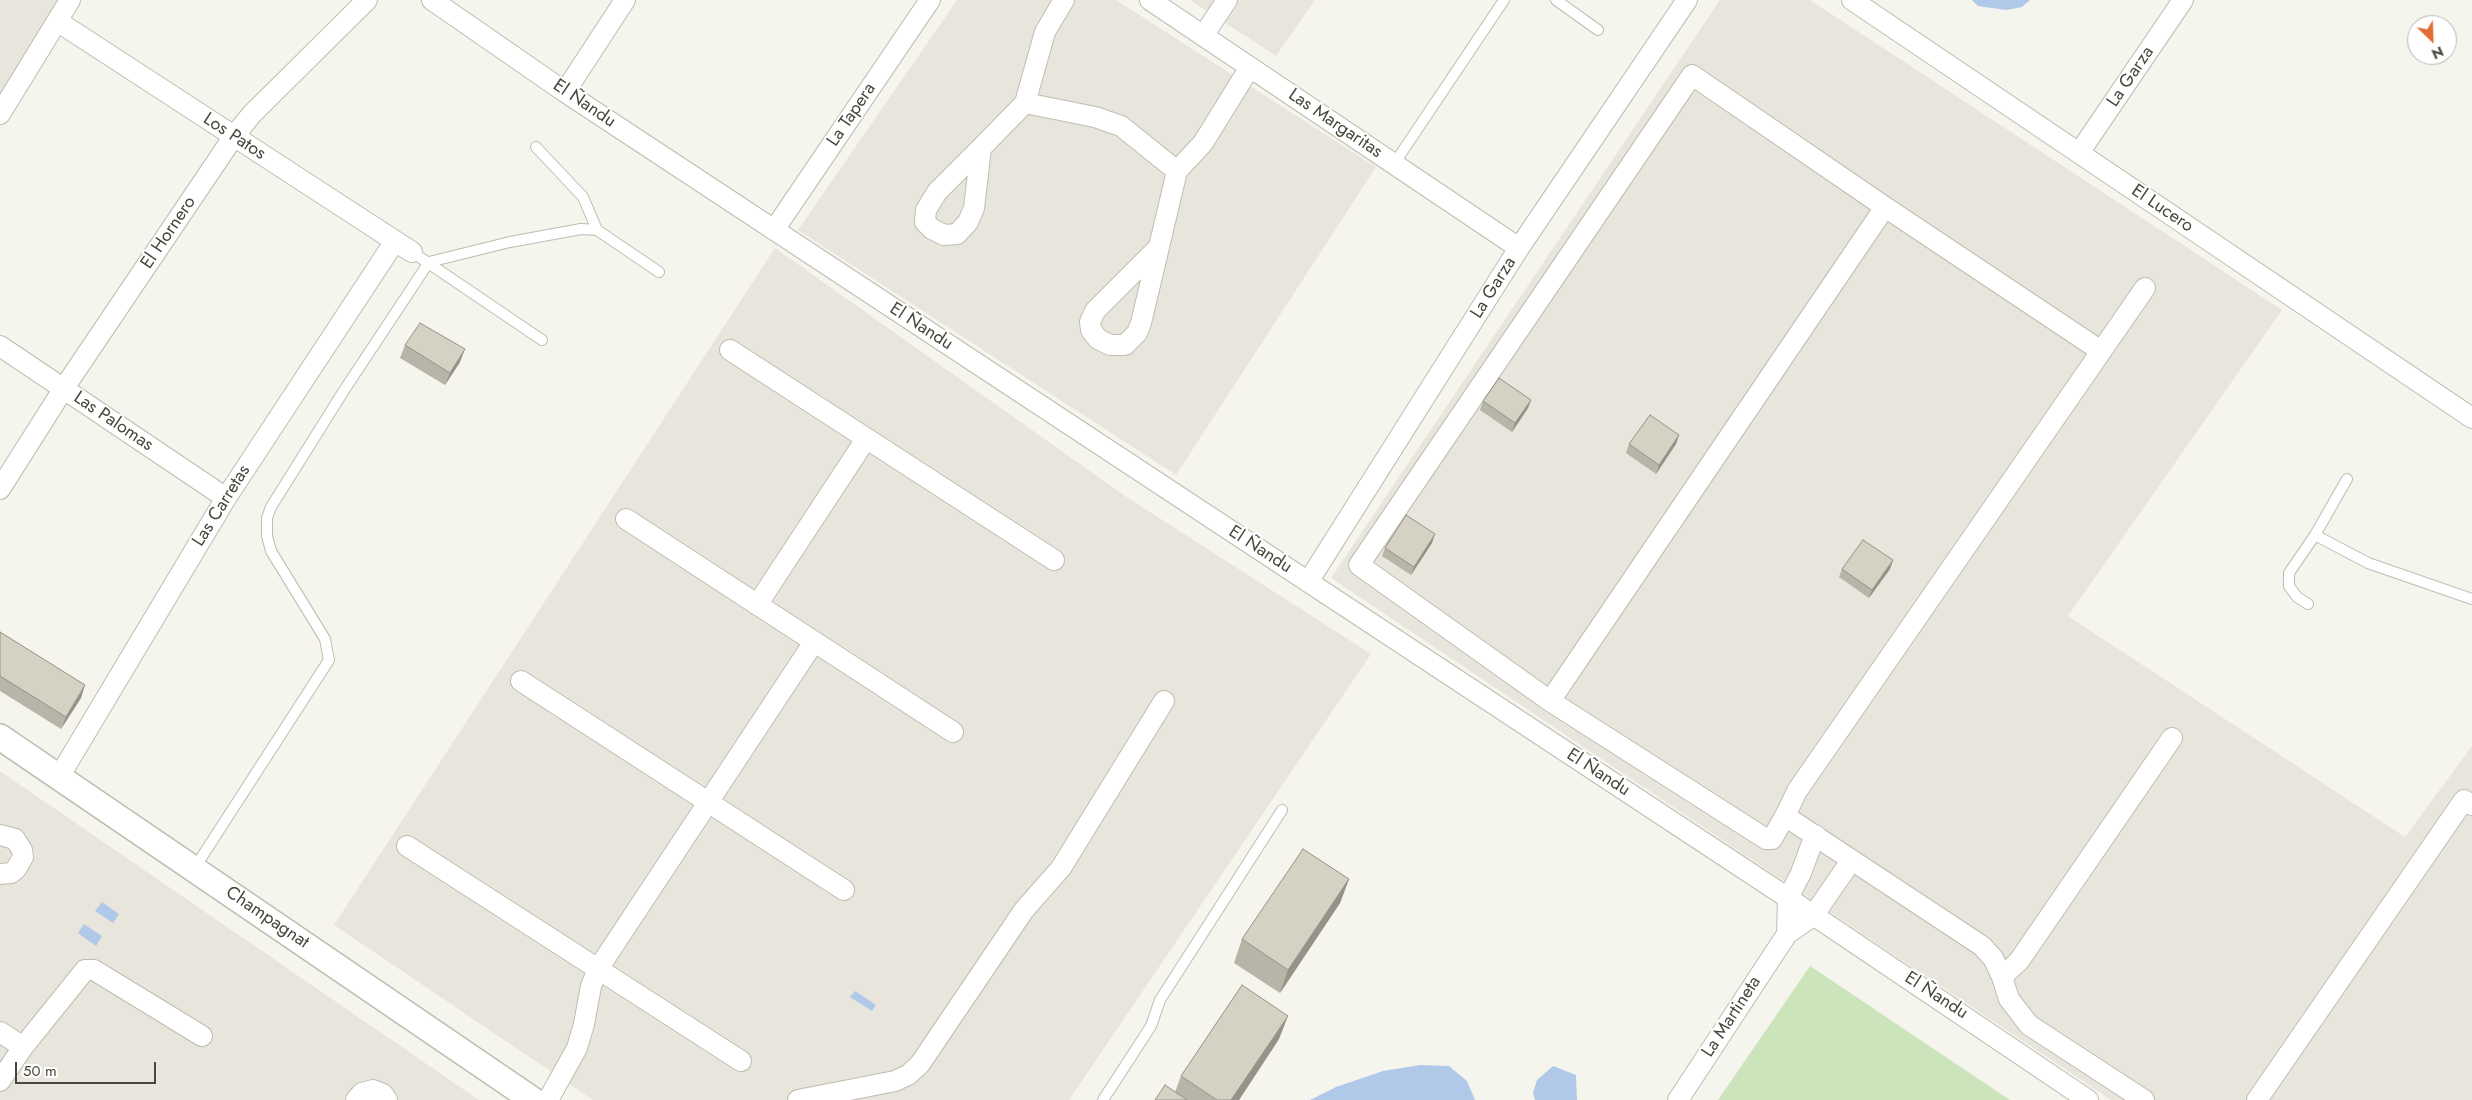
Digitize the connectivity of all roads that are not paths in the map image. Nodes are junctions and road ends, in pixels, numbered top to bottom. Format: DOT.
graph roads {
  1 [pos="70,0"];
  2 [pos="367,0"];
  3 [pos="432,0"];
  4 [pos="626,0"];
  5 [pos="930,0"];
  6 [pos="1064,0"];
  7 [pos="1150,0"];
  8 [pos="1227,0"];
  9 [pos="1504,0"];
  10 [pos="1556,0"];
  11 [pos="1688,0"];
  12 [pos="1852,0"];
  13 [pos="2183,0"];
  14 [pos="57,20"];
  15 [pos="1598,30"];
  16 [pos="1203,36"];
  17 [pos="1250,67"];
  18 [pos="565,92"];
  19 [pos="1025,103"];
  20 [pos="0,114"];
  21 [pos="234,136"];
  22 [pos="536,147"];
  23 [pos="981,148"];
  24 [pos="2079,153"];
  25 [pos="1394,164"];
  26 [pos="1177,171"];
  27 [pos="1885,207"];
  28 [pos="596,230"];
  29 [pos="774,230"];
  30 [pos="395,241"];
  31 [pos="1159,247"];
  32 [pos="1519,248"];
  33 [pos="412,252"];
  34 [pos="429,262"];
  35 [pos="659,272"];
  36 [pos="2145,288"];
  37 [pos="542,340"];
  38 [pos="0,346"];
  39 [pos="730,350"];
  40 [pos="2101,351"];
  41 [pos="64,388"];
  42 [pos="2472,418"];
  43 [pos="866,438"];
  44 [pos="2347,479"];
  45 [pos="0,489"];
  46 [pos="226,498"];
  47 [pos="626,520"];
  48 [pos="2315,535"];
  49 [pos="1054,560"];
  50 [pos="1308,582"];
  51 [pos="2472,598"];
  52 [pos="2308,604"];
  53 [pos="757,605"];
  54 [pos="814,642"];
  55 [pos="521,681"];
  56 [pos="1164,701"];
  57 [pos="1550,701"];
  58 [pos="954,732"];
  59 [pos="0,737"];
  60 [pos="2172,738"];
  61 [pos="59,777"];
  62 [pos="708,800"];
  63 [pos="2472,805"];
  64 [pos="1282,810"];
  65 [pos="1785,816"];
  66 [pos="0,835"];
  67 [pos="1815,835"];
  68 [pos="407,846"];
  69 [pos="1851,861"];
  70 [pos="194,869"];
  71 [pos="0,874"];
  72 [pos="844,890"];
  73 [pos="1788,898"];
  74 [pos="1813,916"];
  75 [pos="1787,934"];
  76 [pos="598,970"];
  77 [pos="2002,977"];
  78 [pos="0,1032"];
  79 [pos="202,1036"];
  80 [pos="23,1047"];
  81 [pos="741,1061"];
  82 [pos="0,1081"];
  83 [pos="356,1100"];
  84 [pos="387,1100"];
  85 [pos="533,1100"];
  86 [pos="548,1100"];
  87 [pos="798,1100"];
  88 [pos="1103,1100"];
  89 [pos="1678,1100"];
  90 [pos="2088,1100"];
  91 [pos="2144,1100"];
  92 [pos="2257,1100"];
  1 -- 14 [label="street"];
  2 -- 21 [label="street, El Hornero"];
  3 -- 18 [label="street, El Ñandu"];
  4 -- 18 [label="street"];
  5 -- 29 [label="street, La Tapera"];
  6 -- 19 [label="street"];
  7 -- 16 [label="street, Las Margaritas"];
  8 -- 16 [label="street"];
  9 -- 25 [label="lane"];
  10 -- 15 [label="lane"];
  11 -- 32 [label="street, La Garza"];
  12 -- 24 [label="street, El Lucero"];
  13 -- 24 [label="street, La Garza"];
  14 -- 20 [label="street"];
  14 -- 21 [label="street, Los Patos"];
  16 -- 17 [label="street, Las Margaritas"];
  17 -- 25 [label="street, Las Margaritas"];
  17 -- 26 [label="street"];
  18 -- 29 [label="street, El Ñandu"];
  19 -- 23 [label="street"];
  19 -- 26 [label="street"];
  21 -- 30 [label="street, Los Patos"];
  21 -- 41 [label="street, El Hornero"];
  22 -- 28 [label="lane"];
  24 -- 42 [label="street, El Lucero"];
  25 -- 32 [label="street, Las Margaritas"];
  26 -- 31 [label="street"];
  27 -- 40 [label="street"];
  27 -- 57 [label="street"];
  27 -- 57 [label="street"];
  28 -- 34 [label="lane"];
  28 -- 35 [label="lane"];
  29 -- 50 [label="street, El Ñandu"];
  30 -- 33 [label="street, Los Patos"];
  30 -- 46 [label="street, Las Carretas"];
  31 -- 31 [label="street"];
  32 -- 50 [label="street, La Garza"];
  33 -- 34 [label="lane"];
  34 -- 37 [label="lane"];
  34 -- 70 [label="lane"];
  36 -- 40 [label="street"];
  38 -- 41 [label="street, Las Palomas"];
  39 -- 43 [label="street"];
  40 -- 65 [label="street"];
  41 -- 45 [label="street, El Hornero"];
  41 -- 46 [label="street, Las Palomas"];
  43 -- 49 [label="street"];
  43 -- 53 [label="street"];
  44 -- 48 [label="lane"];
  46 -- 61 [label="street, Las Carretas"];
  47 -- 53 [label="street"];
  48 -- 51 [label="lane"];
  48 -- 52 [label="lane"];
  50 -- 73 [label="street, El Ñandu"];
  53 -- 54 [label="street"];
  54 -- 58 [label="street"];
  54 -- 62 [label="street"];
  55 -- 62 [label="street"];
  56 -- 87 [label="street"];
  57 -- 65 [label="street"];
  59 -- 61 [label="street, Champagnat"];
  60 -- 77 [label="street"];
  61 -- 70 [label="street, Champagnat"];
  62 -- 72 [label="street"];
  62 -- 76 [label="street"];
  63 -- 92 [label="street"];
  64 -- 88 [label="lane"];
  65 -- 67 [label="street"];
  66 -- 71 [label="street"];
  67 -- 69 [label="street"];
  67 -- 73 [label="street"];
  68 -- 76 [label="street"];
  69 -- 74 [label="street"];
  69 -- 77 [label="street"];
  70 -- 85 [label="street, Champagnat"];
  73 -- 74 [label="street, El Ñandu"];
  73 -- 75 [label="street"];
  74 -- 75 [label="street"];
  74 -- 90 [label="street, El Ñandu"];
  75 -- 89 [label="street, La Martineta"];
  76 -- 81 [label="street"];
  76 -- 86 [label="street"];
  77 -- 91 [label="street"];
  78 -- 80 [label="street"];
  79 -- 80 [label="street"];
  80 -- 82 [label="street"];
  83 -- 84 [label="street"];
}
